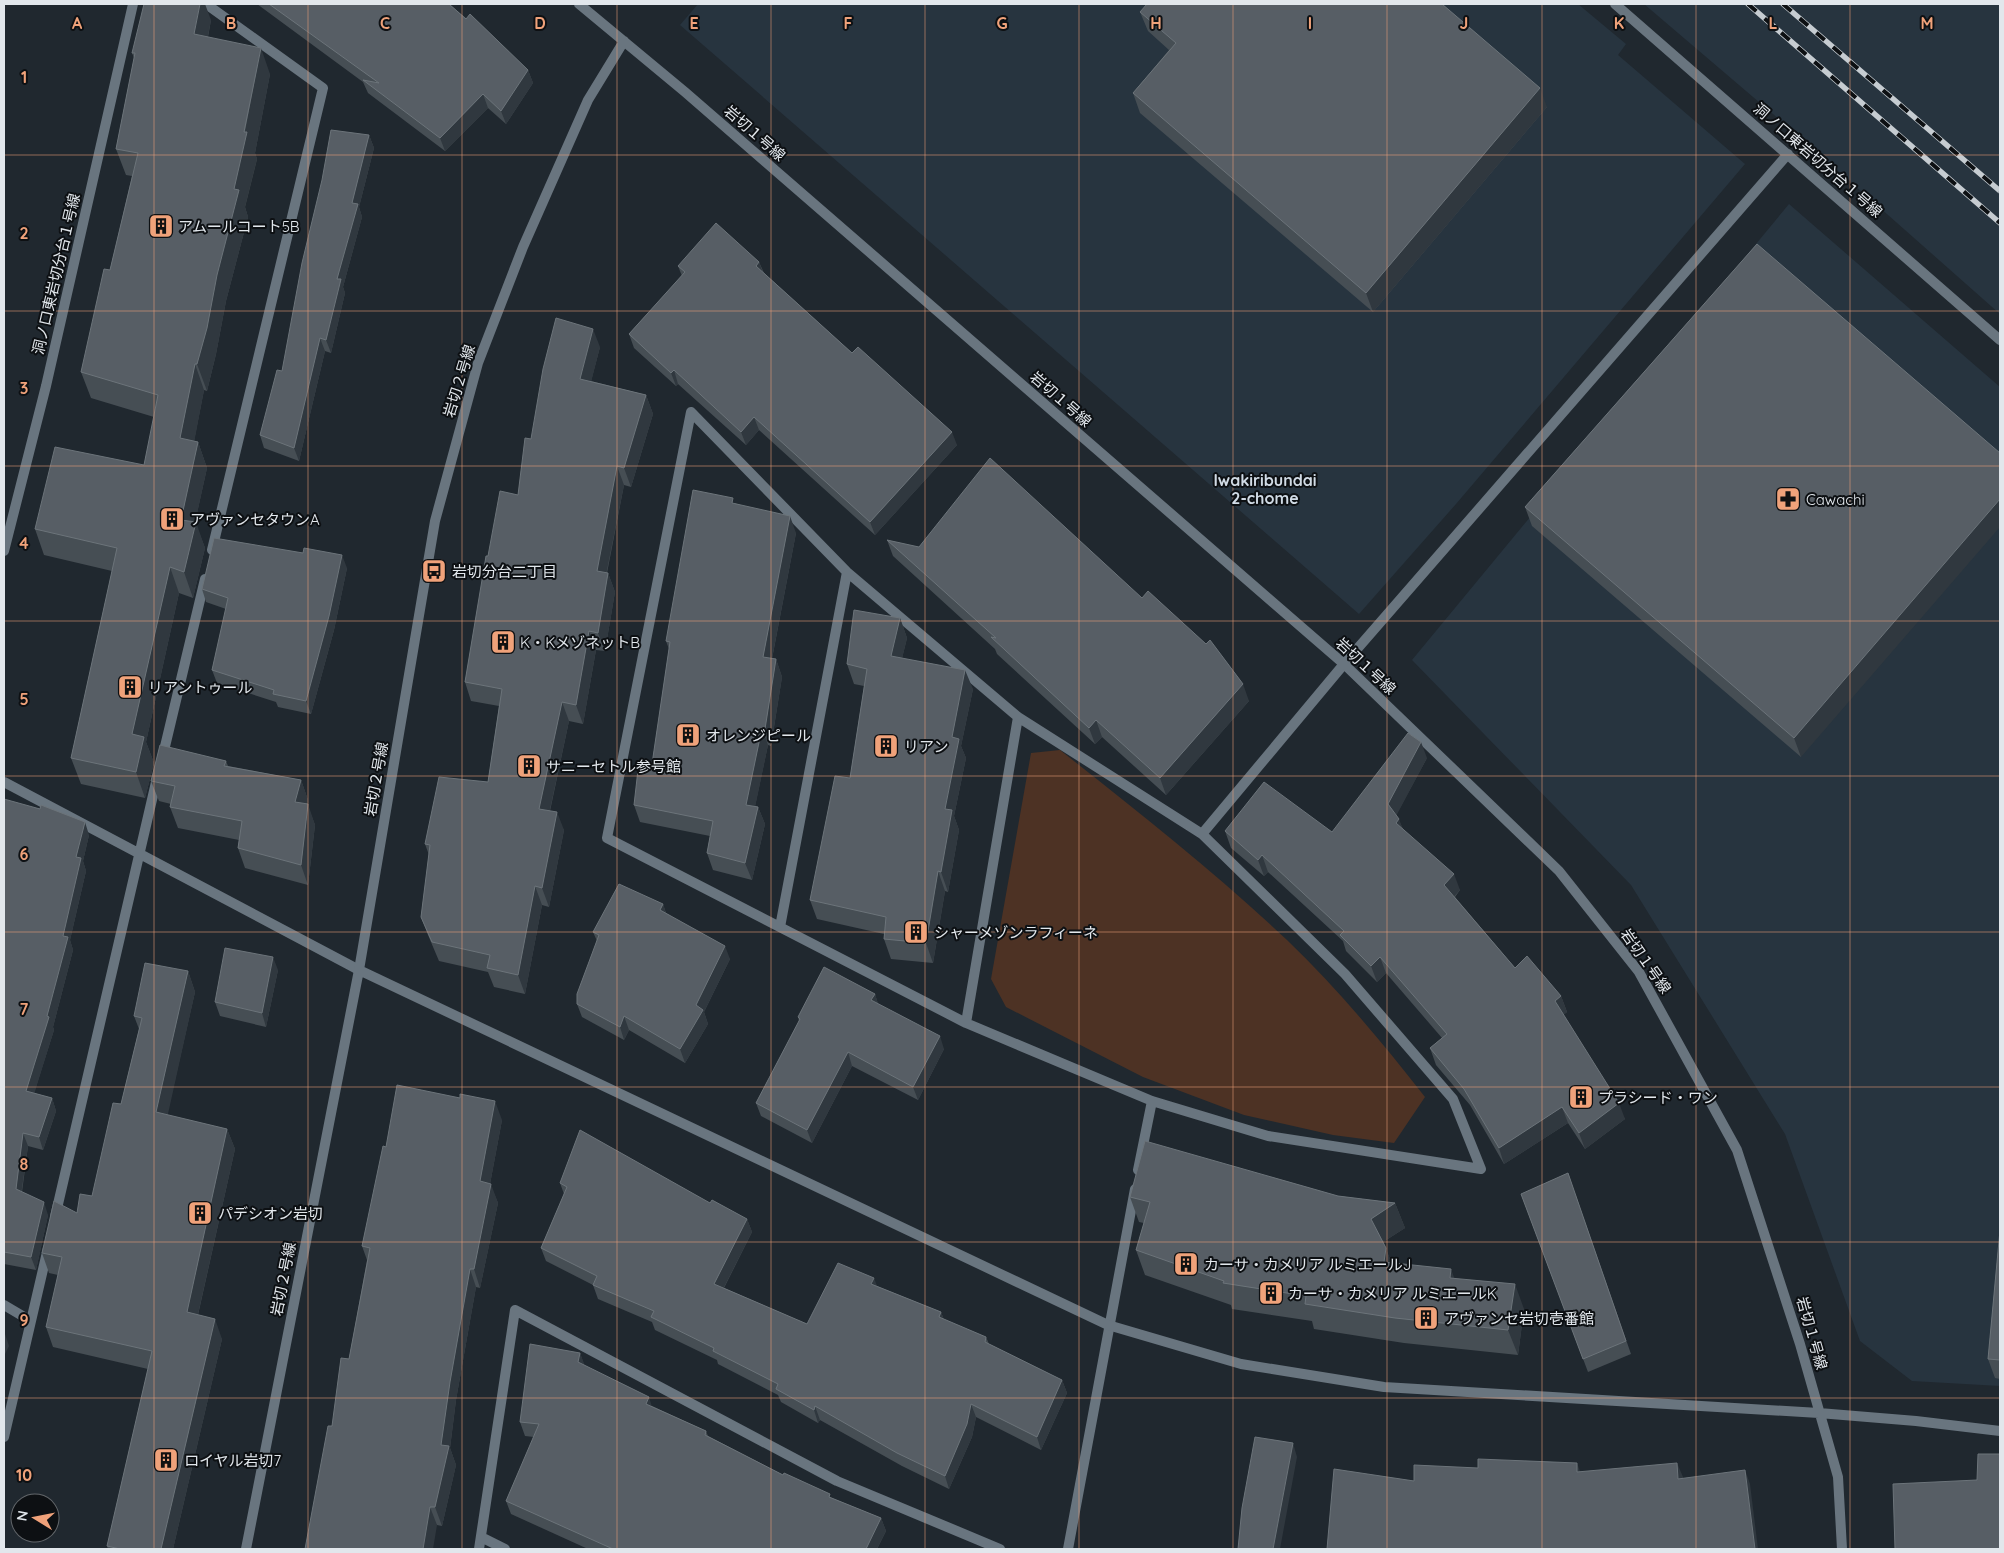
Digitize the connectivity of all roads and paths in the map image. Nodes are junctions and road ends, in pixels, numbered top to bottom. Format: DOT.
graph roads {
  1 [pos="133,4"];
  2 [pos="206,4"];
  3 [pos="579,4"];
  4 [pos="1615,4"];
  5 [pos="624,41"];
  6 [pos="1788,154"];
  7 [pos="2000,340"];
  8 [pos="4,550"];
  9 [pos="847,572"];
  10 [pos="1344,664"];
  11 [pos="1018,717"];
  12 [pos="4,782"];
  13 [pos="1202,834"];
  14 [pos="139,854"];
  15 [pos="780,927"];
  16 [pos="358,970"];
  17 [pos="966,1023"];
  18 [pos="1152,1101"];
  19 [pos="4,1305"];
  20 [pos="31,1321"];
  21 [pos="1108,1325"];
  22 [pos="1819,1413"];
  23 [pos="2000,1431"];
  24 [pos="4,1437"];
  25 [pos="481,1537"];
  26 [pos="246,1549"];
  27 [pos="479,1549"];
  28 [pos="505,1549"];
  29 [pos="1000,1549"];
  30 [pos="1068,1549"];
  31 [pos="1842,1549"];
  1 -- 8 [label="street, 洞ノ口東岩切分台１号線"];
  2 -- 14 [label="street"];
  3 -- 5 [label="street, 岩切１号線"];
  4 -- 6 [label="street, 洞ノ口東岩切分台１号線"];
  5 -- 10 [label="street, 岩切１号線"];
  5 -- 16 [label="street, 岩切２号線"];
  6 -- 7 [label="street, 洞ノ口東岩切分台１号線"];
  6 -- 10 [label="street"];
  9 -- 11 [label="street"];
  9 -- 15 [label="street"];
  9 -- 15 [label="street"];
  10 -- 13 [label="street"];
  10 -- 22 [label="street, 岩切１号線"];
  11 -- 13 [label="street"];
  11 -- 17 [label="street"];
  12 -- 14 [label="street"];
  13 -- 18 [label="street"];
  14 -- 16 [label="street"];
  14 -- 20 [label="street"];
  15 -- 17 [label="street"];
  16 -- 21 [label="street"];
  16 -- 26 [label="street, 岩切２号線"];
  17 -- 18 [label="street"];
  18 -- 21 [label="street"];
  19 -- 20 [label="street"];
  20 -- 24 [label="street"];
  21 -- 22 [label="street"];
  21 -- 30 [label="street"];
  22 -- 23 [label="street"];
  22 -- 31 [label="street, 岩切１号線"];
  25 -- 27 [label="street"];
  25 -- 28 [label="street"];
  25 -- 29 [label="street"];
}
